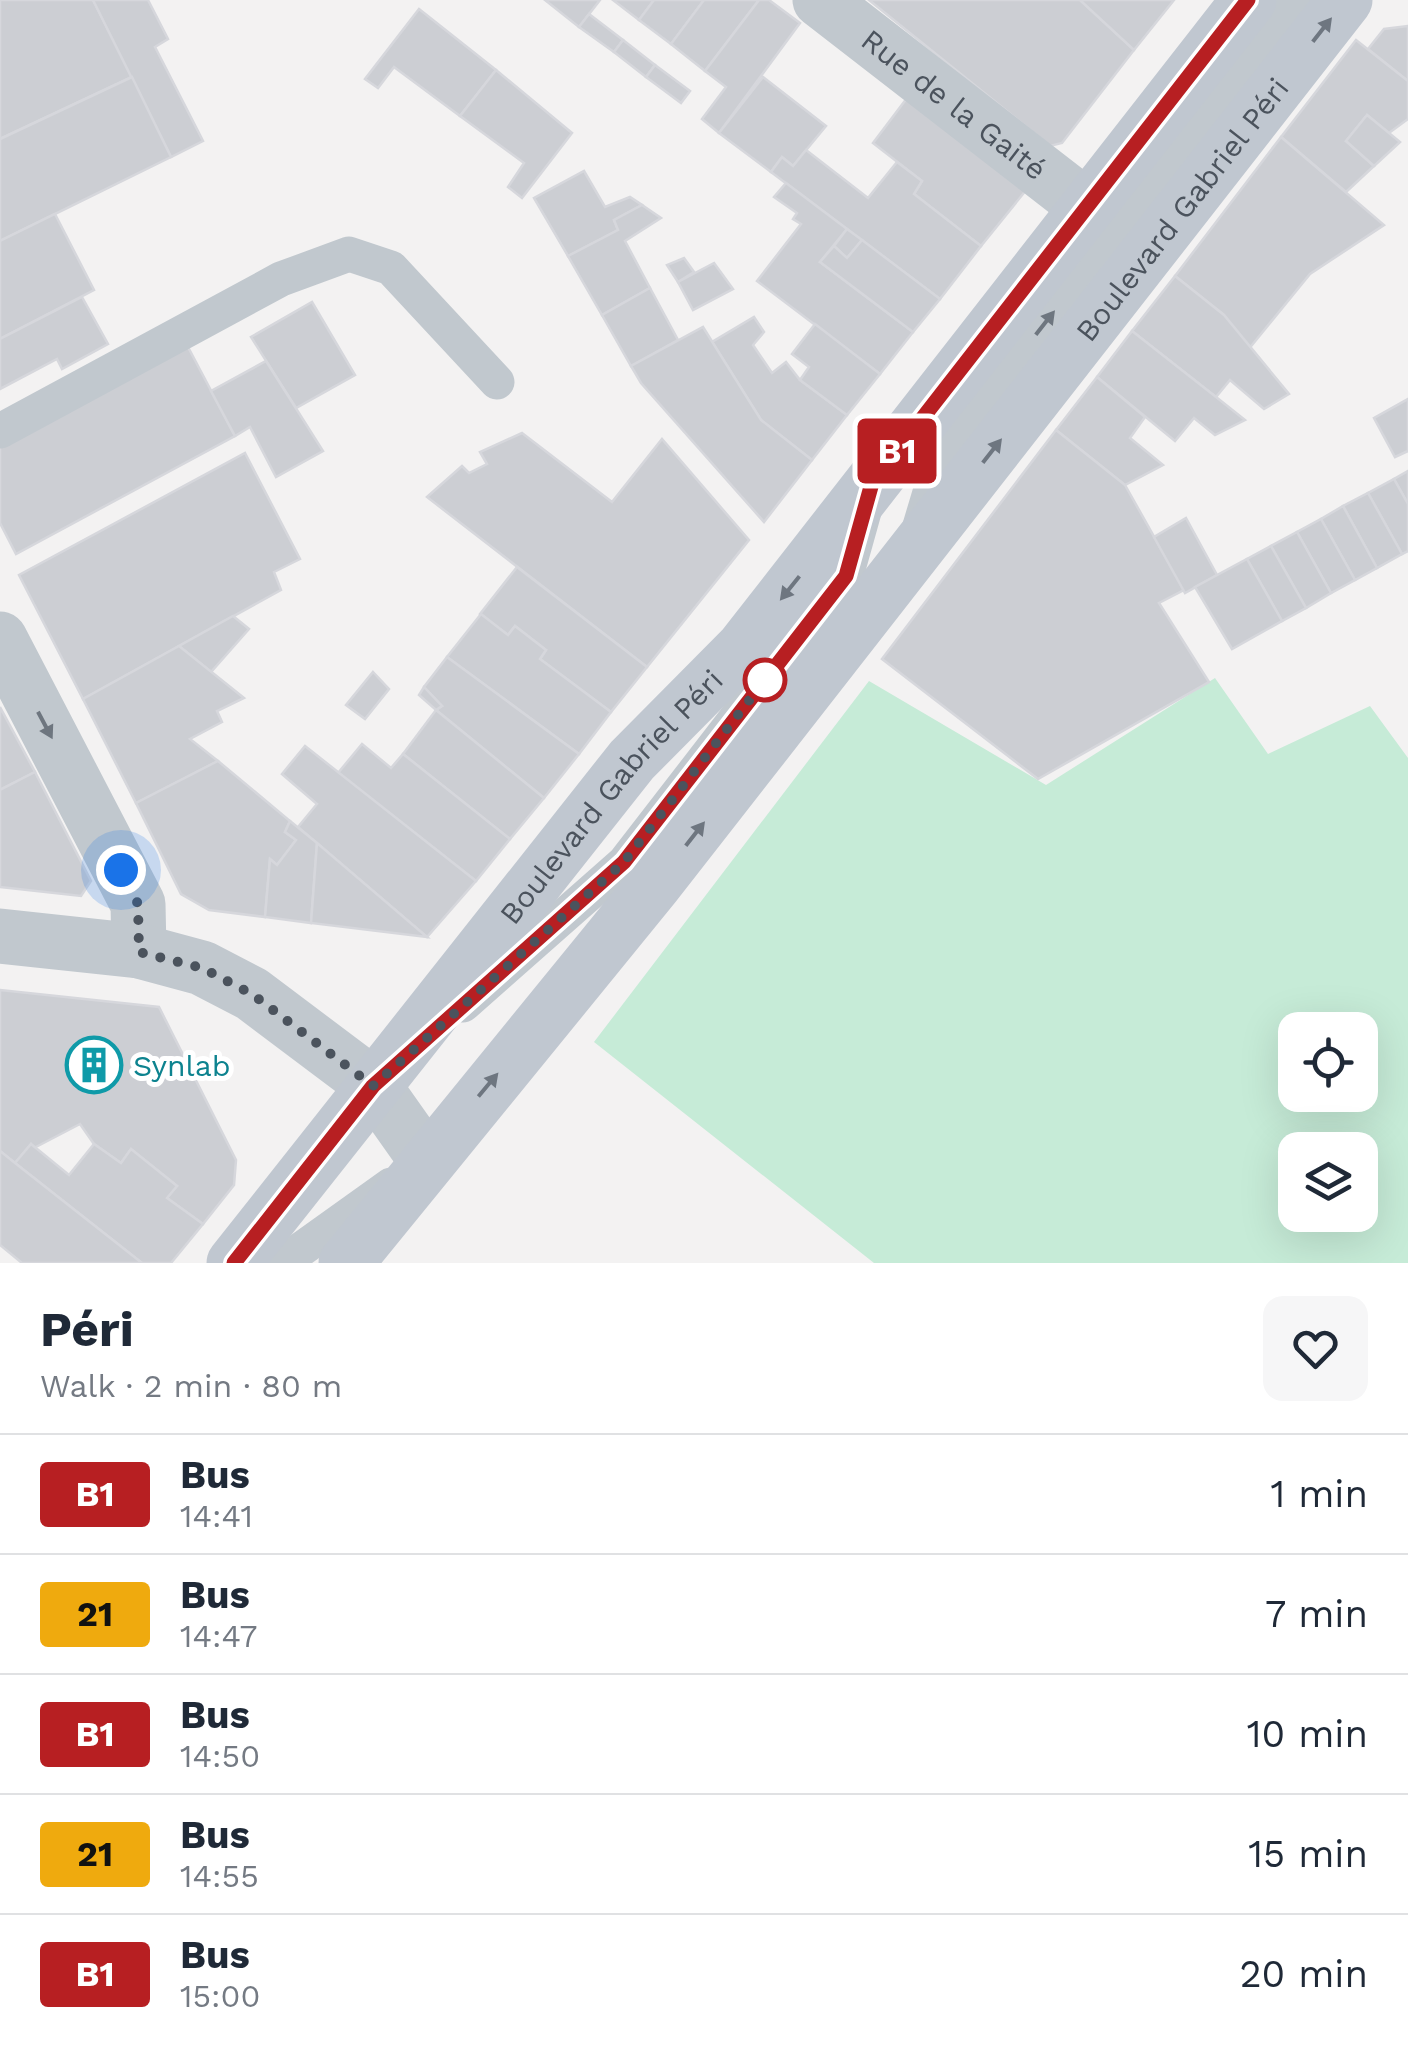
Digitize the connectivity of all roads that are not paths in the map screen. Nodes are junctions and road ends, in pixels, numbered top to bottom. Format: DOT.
graph roads {
  1 [pos="820,0"];
  2 [pos="1248,0"];
  3 [pos="1296,0"];
  4 [pos="1345,0"];
  5 [pos="1087,207"];
  6 [pos="498,382"];
  7 [pos="0,430"];
  8 [pos="911,556"];
  9 [pos="0,639"];
  10 [pos="0,936"];
  11 [pos="139,952"];
  12 [pos="373,1086"];
  13 [pos="426,1160"];
  14 [pos="234,1263"];
  15 [pos="282,1263"];
  16 [pos="346,1263"];
  1 -- 5 [label="street, Rue de la Gaité"];
  2 -- 5 [label="main road, Boulevard Gabriel Péri"];
  8 -- 3 [label="lane, one-way"];
  8 -- 4 [label="main road, Boulevard Gabriel Péri, one-way"];
  5 -- 12 [label="main road, Boulevard Gabriel Péri, one-way"];
  6 -- 7 [label="lane"];
  13 -- 8 [label="main road, Boulevard Gabriel Péri, one-way"];
  9 -- 11 [label="street, one-way"];
  10 -- 11 [label="street"];
  11 -- 12 [label="street"];
  12 -- 13 [label="street"];
  12 -- 14 [label="main road, Boulevard Gabriel Péri"];
  13 -- 15 [label="lane"];
  13 -- 16 [label="main road, Boulevard Gabriel Péri"];
}
